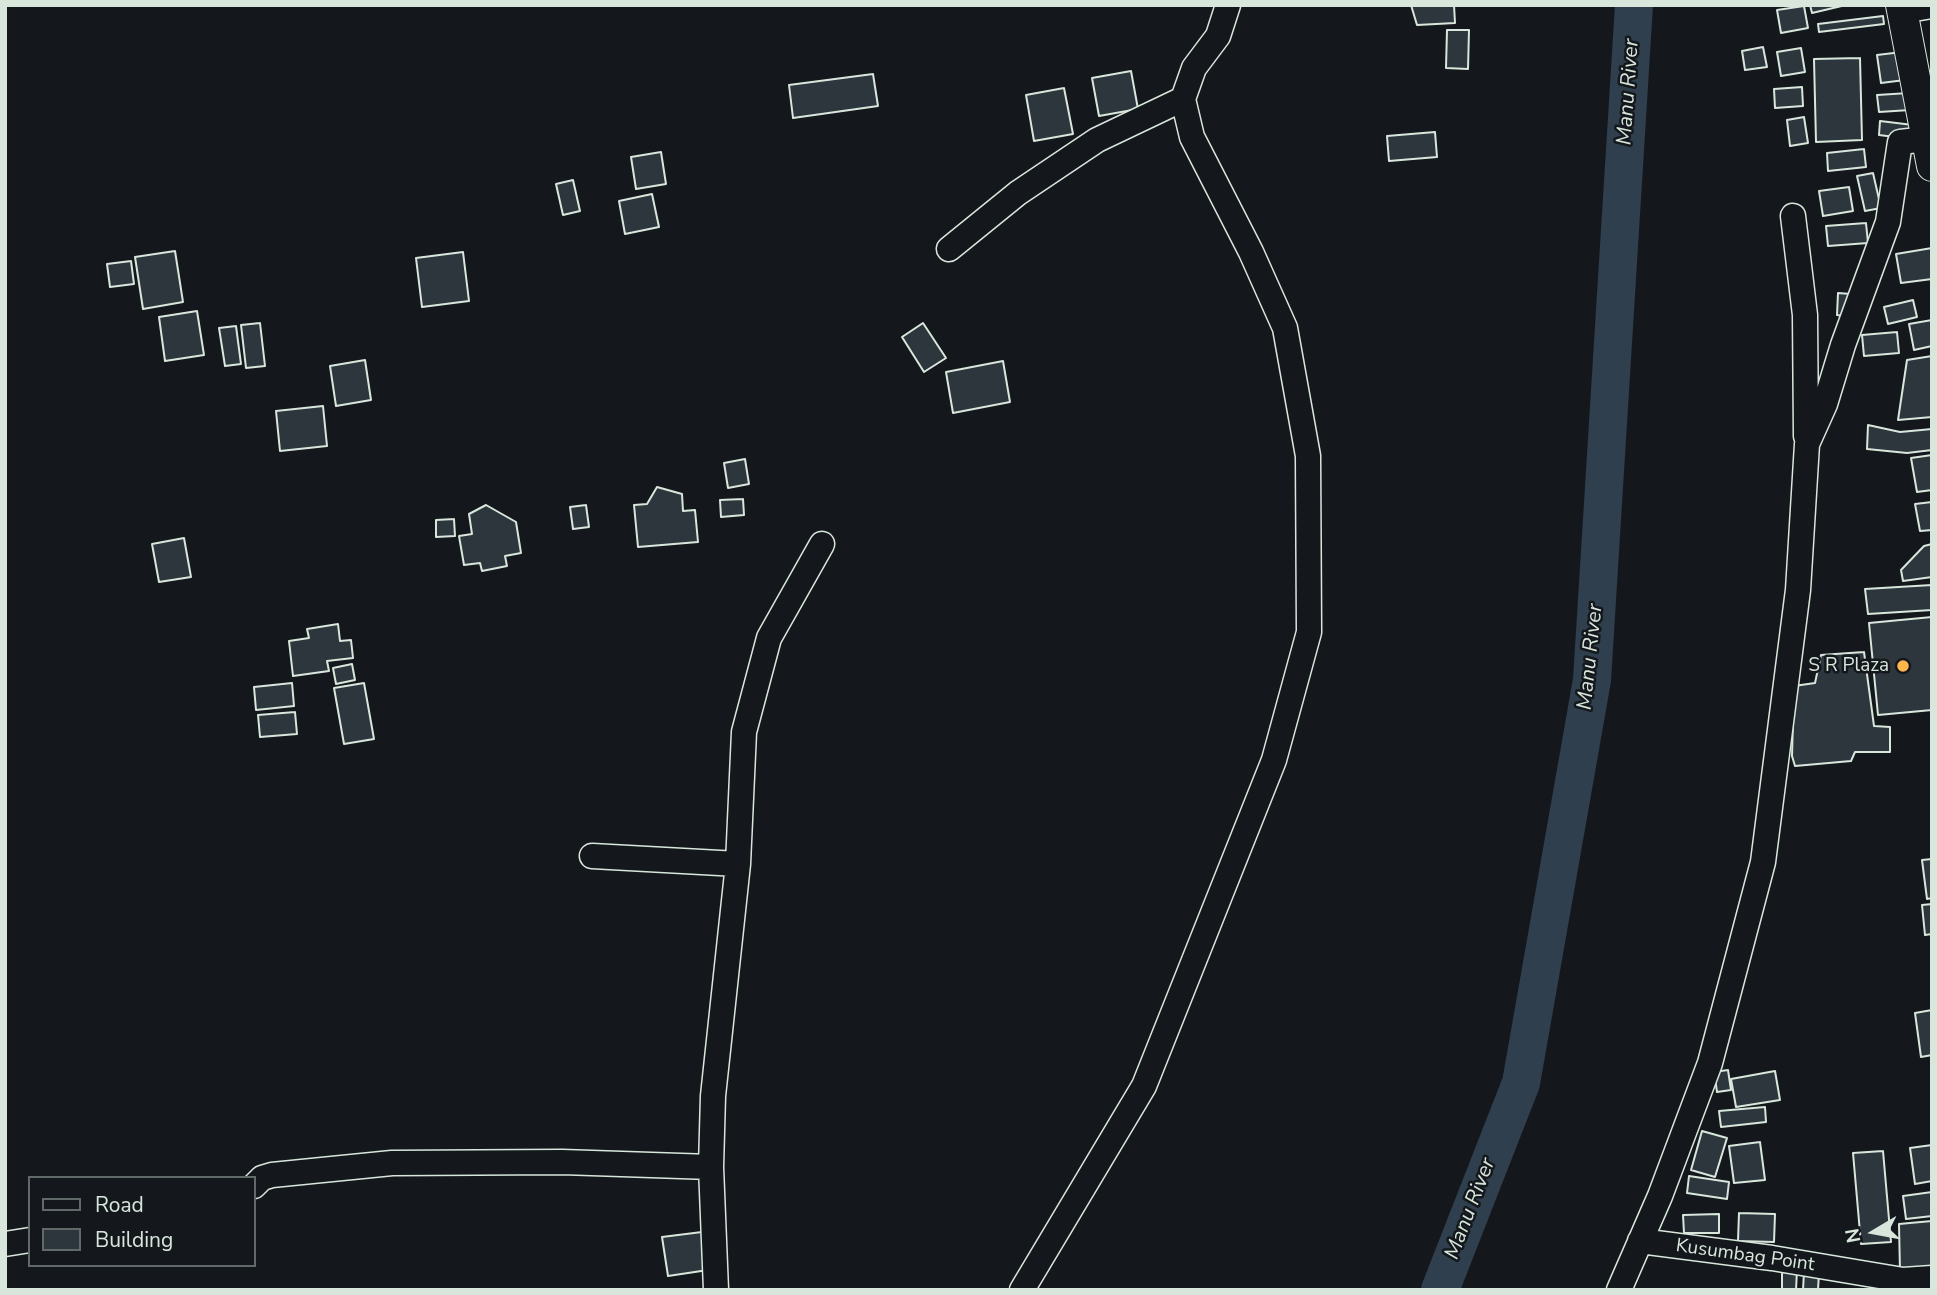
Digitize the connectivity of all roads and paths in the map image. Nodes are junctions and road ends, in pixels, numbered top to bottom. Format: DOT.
graph roads {
  1 [pos="1228,5"];
  2 [pos="1932,6"];
  3 [pos="1902,8"];
  4 [pos="1183,99"];
  5 [pos="1929,152"];
  6 [pos="1793,216"];
  7 [pos="950,249"];
  8 [pos="1807,444"];
  9 [pos="822,544"];
  10 [pos="592,856"];
  11 [pos="738,864"];
  12 [pos="711,1167"];
  13 [pos="256,1184"];
  14 [pos="28,1240"];
  15 [pos="1640,1241"];
  16 [pos="5,1244"];
  17 [pos="1932,1278"];
  18 [pos="716,1290"];
  19 [pos="1022,1290"];
  20 [pos="1619,1290"];
  1 -- 4 [label="street"];
  2 -- 3 [label="street"];
  3 -- 5 [label="main road"];
  4 -- 7 [label="street"];
  4 -- 19 [label="street"];
  5 -- 8 [label="street"];
  6 -- 8 [label="street"];
  8 -- 15 [label="street"];
  9 -- 11 [label="street"];
  10 -- 11 [label="street"];
  11 -- 12 [label="street"];
  12 -- 13 [label="street"];
  12 -- 18 [label="street"];
  14 -- 16 [label="street"];
  15 -- 17 [label="street, Kusumbag Point"];
  15 -- 20 [label="street"];
}
